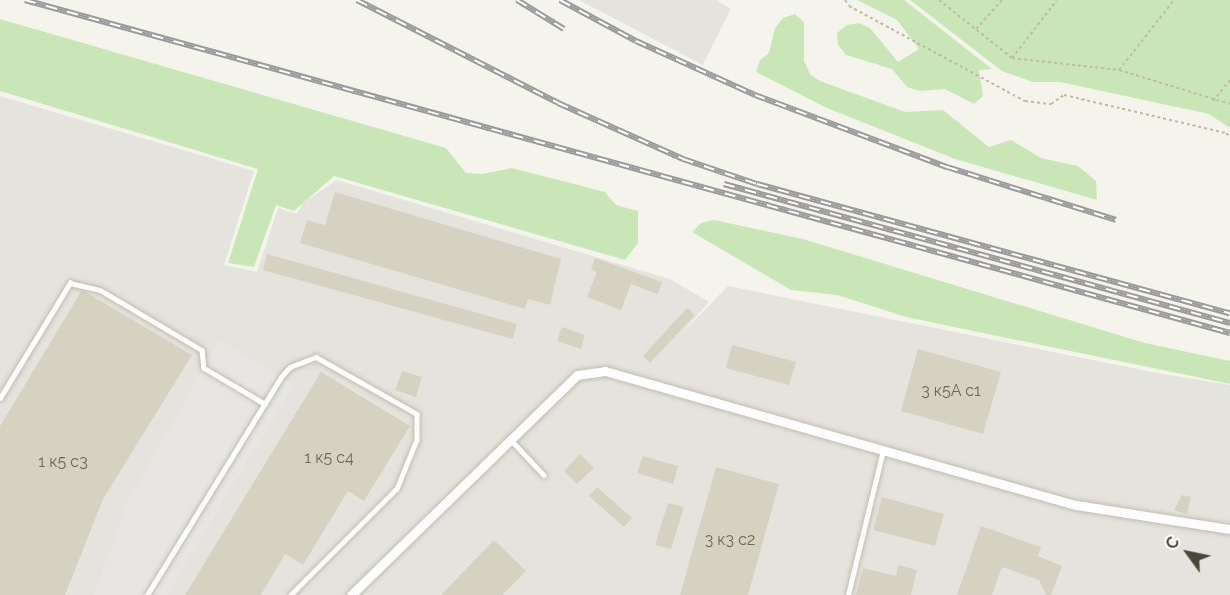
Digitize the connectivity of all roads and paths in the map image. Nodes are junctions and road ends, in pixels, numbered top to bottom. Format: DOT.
graph roads {
  1 [pos="845,0"];
  2 [pos="940,0"];
  3 [pos="1002,0"];
  4 [pos="1057,0"];
  5 [pos="1174,0"];
  6 [pos="975,30"];
  7 [pos="1012,58"];
  8 [pos="1119,70"];
  9 [pos="1230,80"];
  10 [pos="1213,101"];
  11 [pos="1230,104"];
  12 [pos="1230,137"];
  13 [pos="0,398"];
  14 [pos="265,404"];
  15 [pos="511,440"];
  16 [pos="883,450"];
  17 [pos="544,475"];
  18 [pos="1230,530"];
  19 [pos="147,595"];
  20 [pos="291,595"];
  21 [pos="351,595"];
  22 [pos="848,595"];
  1 -- 12 [label="path"];
  2 -- 6 [label="path"];
  3 -- 6 [label="path"];
  4 -- 7 [label="path"];
  5 -- 8 [label="path"];
  6 -- 7 [label="path"];
  7 -- 8 [label="path"];
  8 -- 10 [label="path"];
  9 -- 10 [label="path"];
  10 -- 11 [label="path"];
  13 -- 14 [label="lane"];
  14 -- 19 [label="lane"];
  14 -- 20 [label="lane"];
  15 -- 16 [label="street"];
  15 -- 17 [label="lane"];
  15 -- 21 [label="street"];
  16 -- 18 [label="street"];
  16 -- 22 [label="lane"];
}
